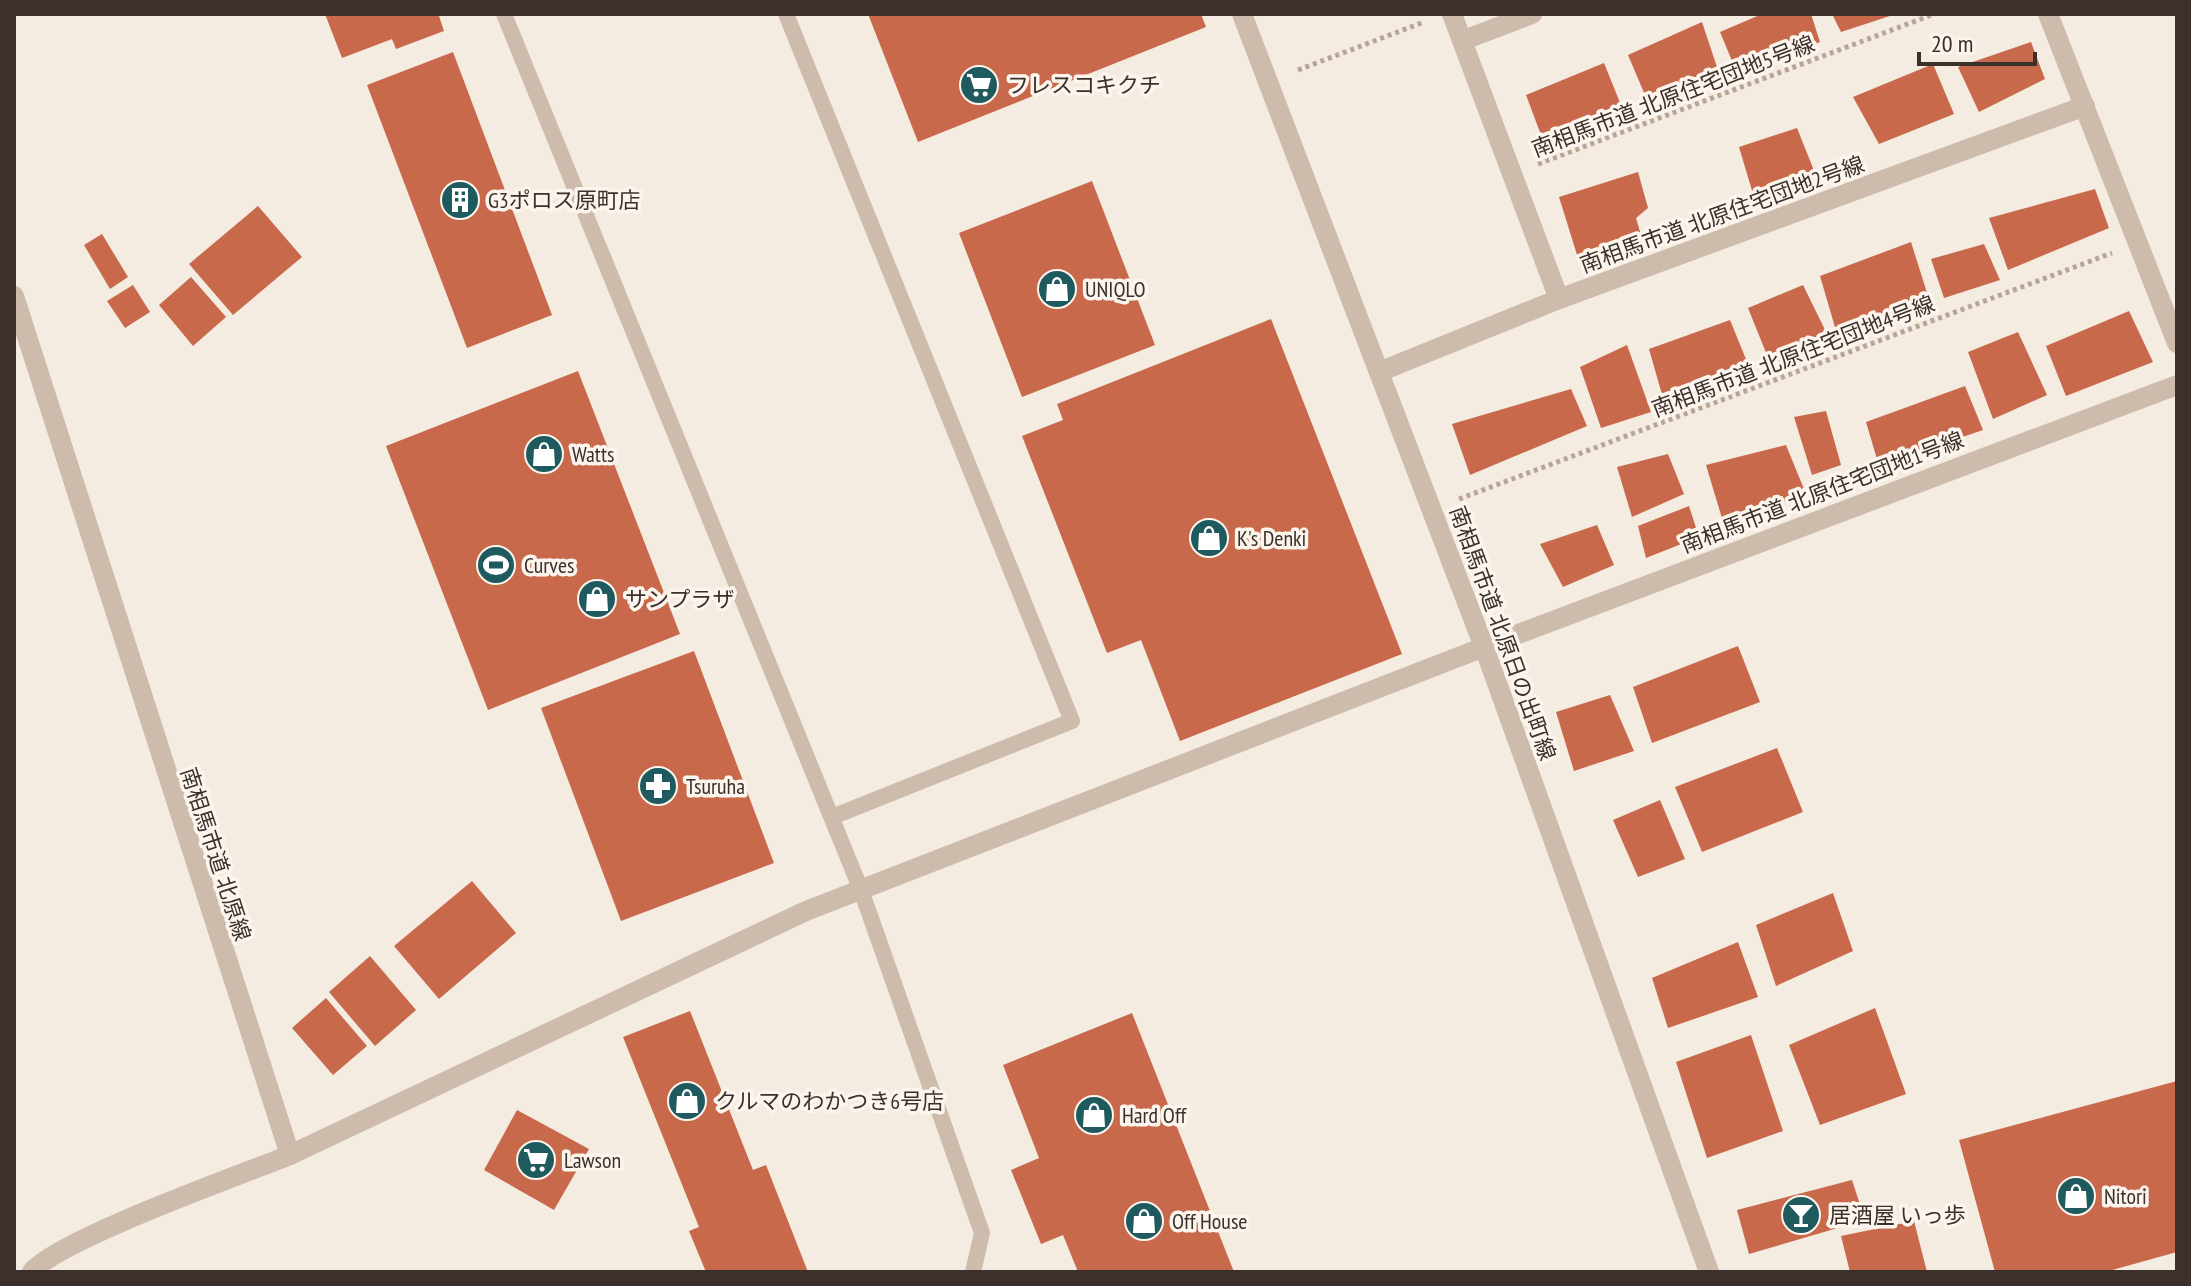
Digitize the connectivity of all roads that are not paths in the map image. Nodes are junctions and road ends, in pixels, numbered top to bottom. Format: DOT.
graph roads {
  1 [pos="504,14"];
  2 [pos="786,14"];
  3 [pos="1242,14"];
  4 [pos="1452,14"];
  5 [pos="1532,14"];
  6 [pos="2048,14"];
  7 [pos="1464,40"];
  8 [pos="2085,106"];
  9 [pos="14,296"];
  10 [pos="1559,299"];
  11 [pos="2177,343"];
  12 [pos="1379,372"];
  13 [pos="2177,385"];
  14 [pos="1484,647"];
  15 [pos="832,817"];
  16 [pos="861,890"];
  17 [pos="290,1155"];
  18 [pos="32,1272"];
  19 [pos="973,1272"];
  20 [pos="1709,1272"];
  1 -- 15 [label="lane"];
  2 -- 15 [label="lane"];
  3 -- 12 [label="street, 南相馬市道 北原日の出町線"];
  4 -- 7 [label="street"];
  5 -- 7 [label="street"];
  6 -- 8 [label="street"];
  7 -- 10 [label="street"];
  8 -- 10 [label="street, 南相馬市道 北原住宅団地2号線"];
  8 -- 11 [label="street"];
  9 -- 17 [label="street, 南相馬市道 北原線"];
  10 -- 12 [label="street, 南相馬市道 北原住宅団地2号線"];
  12 -- 14 [label="street, 南相馬市道 北原日の出町線"];
  13 -- 14 [label="street, 南相馬市道 北原住宅団地1号線"];
  14 -- 16 [label="street, 南相馬市道 北原住宅団地1号線"];
  14 -- 20 [label="street, 南相馬市道 北原日の出町線"];
  15 -- 16 [label="lane"];
  16 -- 17 [label="street, 南相馬市道 北原住宅団地1号線"];
  16 -- 19 [label="lane"];
  17 -- 18 [label="street"];
}
